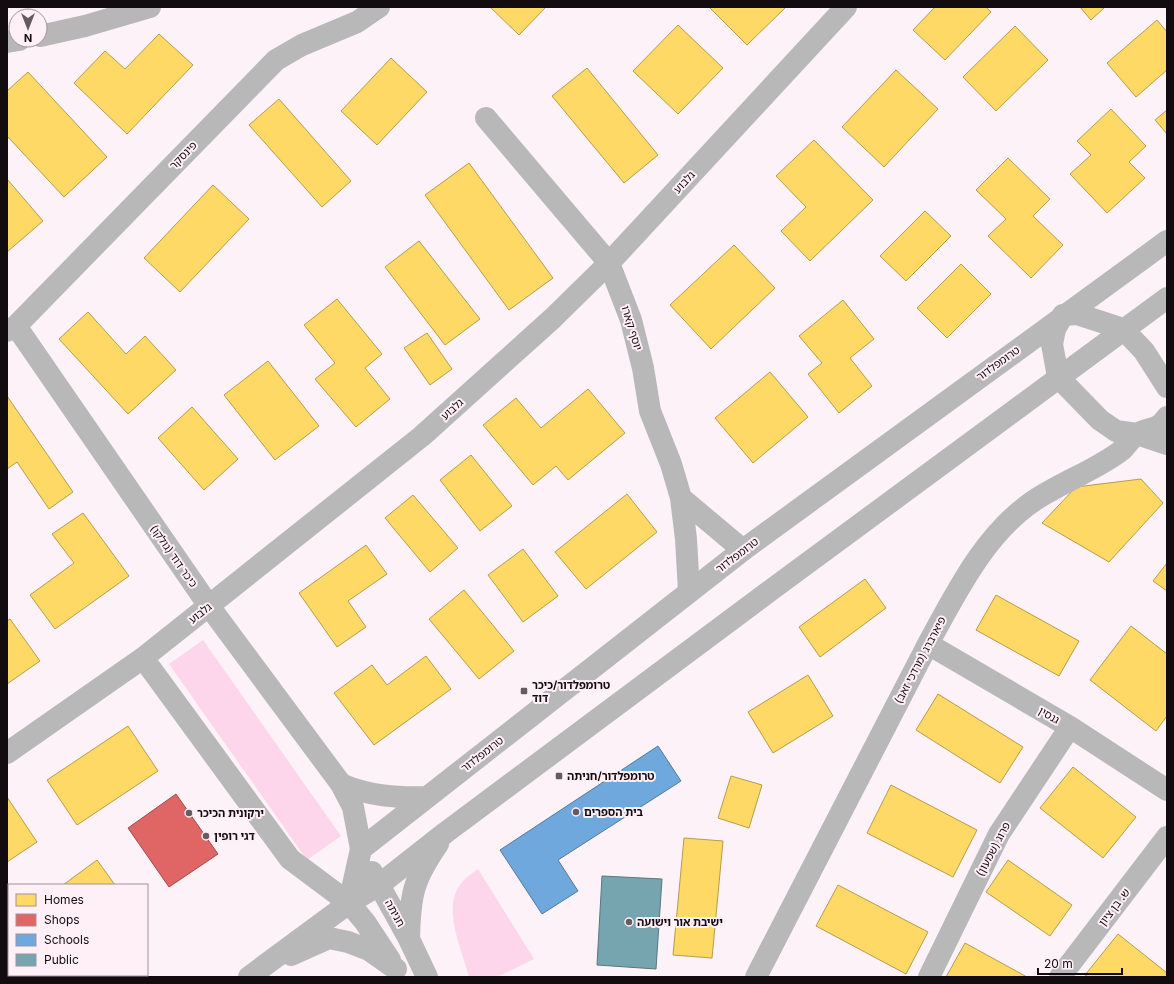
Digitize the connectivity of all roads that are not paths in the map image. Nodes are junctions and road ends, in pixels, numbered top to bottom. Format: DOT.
graph roads {
  1 [pos="150,7"];
  2 [pos="379,7"];
  3 [pos="846,7"];
  4 [pos="48,34"];
  5 [pos="486,118"];
  6 [pos="1167,241"];
  7 [pos="609,263"];
  8 [pos="1167,298"];
  9 [pos="1063,315"];
  10 [pos="11,329"];
  11 [pos="1123,329"];
  12 [pos="1058,377"];
  13 [pos="1167,387"];
  14 [pos="1167,417"];
  15 [pos="1137,434"];
  16 [pos="1167,444"];
  17 [pos="681,498"];
  18 [pos="743,550"];
  19 [pos="689,592"];
  20 [pos="209,606"];
  21 [pos="928,644"];
  22 [pos="143,658"];
  23 [pos="1070,727"];
  24 [pos="7,753"];
  25 [pos="341,784"];
  26 [pos="1167,790"];
  27 [pos="427,797"];
  28 [pos="445,833"];
  29 [pos="1167,837"];
  30 [pos="361,849"];
  31 [pos="379,884"];
  32 [pos="349,903"];
  33 [pos="409,939"];
  34 [pos="256,972"];
  35 [pos="398,973"];
  36 [pos="427,977"];
  37 [pos="756,977"];
  38 [pos="929,977"];
  39 [pos="1060,977"];
  1 -- 4 [label="main road"];
  2 -- 10 [label="street, פינסקר"];
  3 -- 7 [label="street, גלבוע"];
  5 -- 7 [label="street, יוסף קארו"];
  6 -- 9 [label="street, טרומפלדור"];
  7 -- 17 [label="street, יוסף קארו"];
  7 -- 20 [label="street, גלבוע"];
  8 -- 11 [label="street"];
  9 -- 11 [label="street"];
  9 -- 12 [label="street"];
  9 -- 18 [label="street, טרומפלדור"];
  10 -- 20 [label="street, כיכר דוד (גולקו)"];
  11 -- 12 [label="street"];
  11 -- 13 [label="street"];
  12 -- 15 [label="street"];
  12 -- 28 [label="street"];
  14 -- 15 [label="street, פיארברג (מרדכי זאב)"];
  15 -- 16 [label="street"];
  15 -- 21 [label="street, פיארברג (מרדכי זאב)"];
  17 -- 18 [label="street"];
  17 -- 19 [label="street, יוסף קארו"];
  18 -- 19 [label="street, טרומפלדור"];
  19 -- 27 [label="street, טרומפלדור"];
  20 -- 22 [label="street, גלבוע"];
  20 -- 25 [label="street, כיכר דוד (גולקו)"];
  21 -- 23 [label="street, גנסין"];
  21 -- 37 [label="street, פיארברג (מרדכי זאב)"];
  22 -- 24 [label="street, גלבוע"];
  22 -- 32 [label="street"];
  23 -- 26 [label="street, גנסין"];
  23 -- 38 [label="street, פרוג (שמעון)"];
  25 -- 27 [label="street"];
  25 -- 30 [label="street, כיכר דוד (גולקו)"];
  27 -- 30 [label="street, טרומפלדור"];
  28 -- 31 [label="street"];
  28 -- 33 [label="street"];
  29 -- 39 [label="street, ש. בן ציון"];
  30 -- 31 [label="street, חניתה"];
  30 -- 32 [label="street"];
  31 -- 32 [label="street"];
  31 -- 33 [label="street, חניתה"];
  32 -- 34 [label="street"];
  32 -- 35 [label="street"];
  33 -- 36 [label="street, חניתה"];
  34 -- 35 [label="street"];
}
